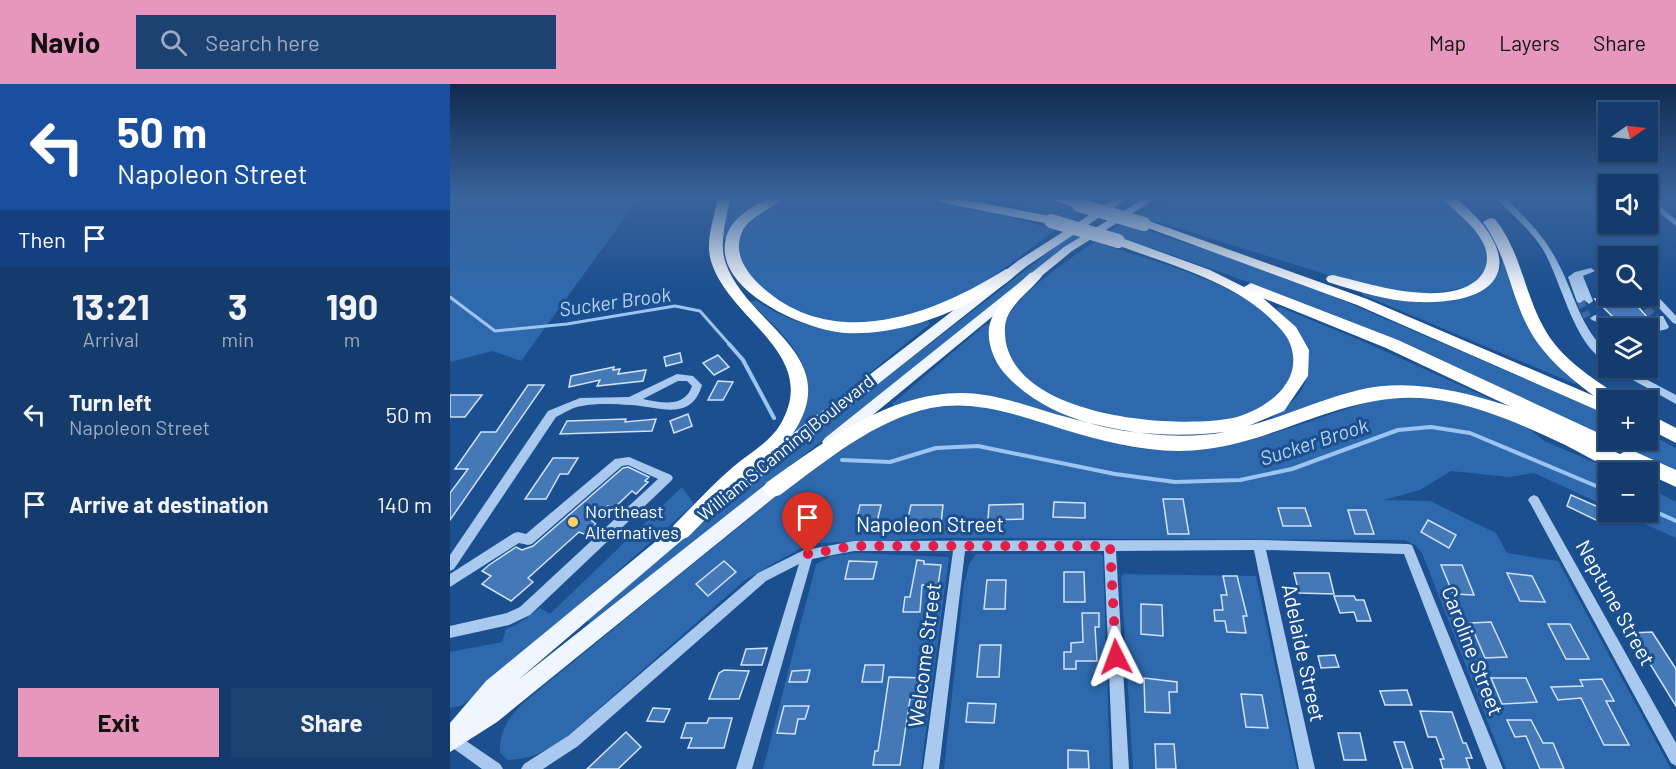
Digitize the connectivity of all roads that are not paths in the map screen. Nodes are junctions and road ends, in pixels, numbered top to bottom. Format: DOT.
graph roads {
  1 [pos="719,230"];
  2 [pos="736,230"];
  3 [pos="1070,230"];
  4 [pos="1081,230"];
  5 [pos="1097,230"];
  6 [pos="1161,230"];
  7 [pos="1166,230"];
  8 [pos="1483,230"];
  9 [pos="1496,230"];
  10 [pos="1532,230"];
  11 [pos="1120,242"];
  12 [pos="1591,271"];
  13 [pos="1011,272"];
  14 [pos="1035,276"];
  15 [pos="1584,301"];
  16 [pos="1658,302"];
  17 [pos="1658,319"];
  18 [pos="1598,320"];
  19 [pos="1676,321"];
  20 [pos="1598,327"];
  21 [pos="1658,328"];
  22 [pos="1598,347"];
  23 [pos="1636,378"];
  24 [pos="1599,390"];
  25 [pos="1676,400"];
  26 [pos="631,401"];
  27 [pos="1598,405"];
  28 [pos="1658,426"];
  29 [pos="1658,433"];
  30 [pos="1676,436"];
  31 [pos="1676,441"];
  32 [pos="1617,462"];
  33 [pos="1676,479"];
  34 [pos="1658,481"];
  35 [pos="772,489"];
  36 [pos="1676,489"];
  37 [pos="1534,500"];
  38 [pos="681,531"];
  39 [pos="1259,545"];
  40 [pos="960,546"];
  41 [pos="1110,546"];
  42 [pos="1408,549"];
  43 [pos="808,554"];
  44 [pos="450,565"];
  45 [pos="450,582"];
  46 [pos="450,632"];
  47 [pos="451,739"];
  48 [pos="1676,758"];
  49 [pos="495,769"];
  50 [pos="529,769"];
  51 [pos="744,769"];
  52 [pos="931,769"];
  53 [pos="1121,769"];
  54 [pos="1307,769"];
  55 [pos="1495,769"];
  1 -- 38 [label="highway"];
  2 -- 13 [label="highway"];
  3 -- 13 [label="main road, William S Canning Boulevard"];
  4 -- 11 [label="highway, bridge"];
  5 -- 14 [label="main road, William S Canning Boulevard"];
  6 -- 27 [label="highway"];
  7 -- 8 [label="highway"];
  9 -- 24 [label="highway"];
  10 -- 22 [label="street"];
  11 -- 14 [label="highway"];
  11 -- 33 [label="highway"];
  12 -- 15 [label="street"];
  13 -- 38 [label="main road, William S Canning Boulevard"];
  14 -- 35 [label="main road, William S Canning Boulevard"];
  16 -- 19 [label="street"];
  17 -- 21 [label="street"];
  18 -- 20 [label="street"];
  23 -- 25 [label="street"];
  26 -- 26 [label="street"];
  26 -- 44 [label="street"];
  28 -- 30 [label="highway"];
  29 -- 31 [label="highway"];
  32 -- 35 [label="highway"];
  34 -- 36 [label="highway"];
  35 -- 47 [label="main road, William S Canning Boulevard"];
  37 -- 48 [label="street, Neptune Street"];
  38 -- 47 [label="main road, William S Canning Boulevard"];
  39 -- 41 [label="street, Napoleon Street"];
  39 -- 42 [label="street, Napoleon Street"];
  39 -- 54 [label="street, Adelaide Street"];
  40 -- 41 [label="street, Napoleon Street"];
  40 -- 43 [label="street, Napoleon Street"];
  40 -- 52 [label="street, Welcome Street"];
  41 -- 53 [label="street"];
  42 -- 55 [label="street, Caroline Street"];
  43 -- 50 [label="street, Napoleon Street"];
  43 -- 51 [label="street"];
  45 -- 46 [label="street"];
  47 -- 49 [label="street"];
}
